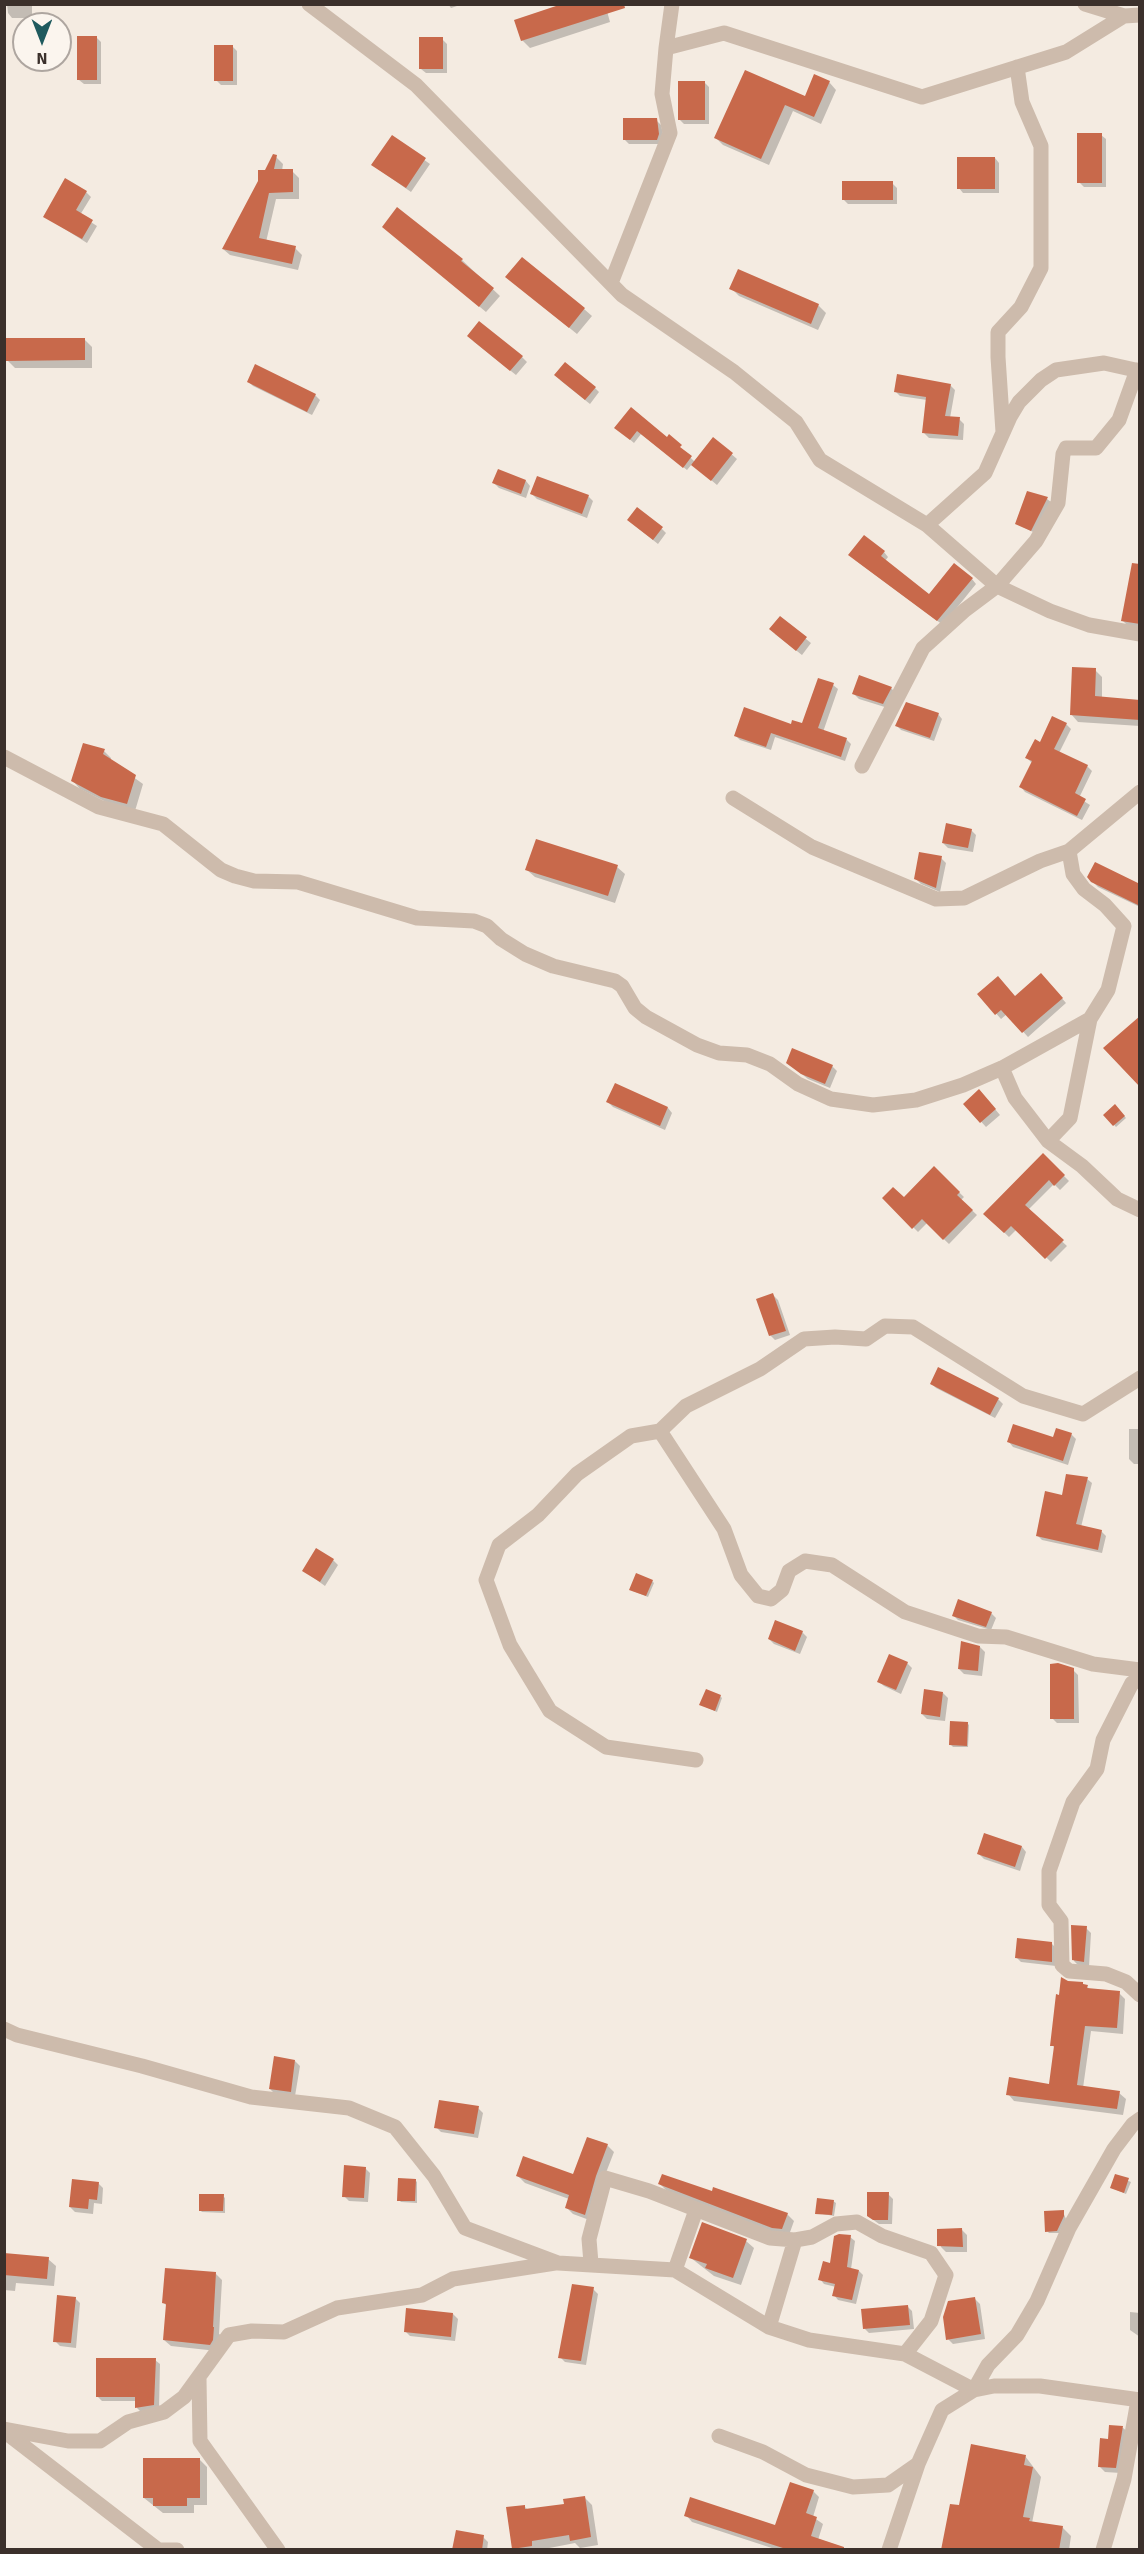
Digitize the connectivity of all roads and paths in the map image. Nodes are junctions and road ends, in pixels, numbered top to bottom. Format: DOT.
graph roads {
  1 [pos="309,4"];
  2 [pos="672,4"];
  3 [pos="1085,4"];
  4 [pos="1132,16"];
  5 [pos="666,48"];
  6 [pos="1017,67"];
  7 [pos="610,284"];
  8 [pos="1138,370"];
  9 [pos="1003,432"];
  10 [pos="927,525"];
  11 [pos="997,586"];
  12 [pos="1140,634"];
  13 [pos="4,757"];
  14 [pos="862,766"];
  15 [pos="1140,792"];
  16 [pos="733,798"];
  17 [pos="1069,851"];
  18 [pos="1090,1019"];
  19 [pos="1002,1068"];
  20 [pos="1048,1141"];
  21 [pos="1140,1210"];
  22 [pos="1140,1378"];
  23 [pos="660,1431"];
  24 [pos="1140,1670"];
  25 [pos="1140,1680"];
  26 [pos="696,1760"];
  27 [pos="1140,1995"];
  28 [pos="4,2028"];
  29 [pos="1140,2107"];
  30 [pos="1136,2122"];
  31 [pos="696,2210"];
  32 [pos="795,2240"];
  33 [pos="558,2263"];
  34 [pos="591,2264"];
  35 [pos="675,2270"];
  36 [pos="769,2327"];
  37 [pos="905,2355"];
  38 [pos="199,2378"];
  39 [pos="974,2390"];
  40 [pos="1139,2400"];
  41 [pos="4,2430"];
  42 [pos="719,2436"];
  43 [pos="918,2464"];
  44 [pos="157,2549"];
  45 [pos="177,2550"];
  46 [pos="278,2550"];
  47 [pos="889,2550"];
  48 [pos="1103,2550"];
  1 -- 7 [label="street"];
  2 -- 5 [label="street"];
  3 -- 4 [label="street"];
  4 -- 6 [label="street"];
  5 -- 6 [label="street"];
  5 -- 7 [label="street"];
  6 -- 9 [label="street"];
  7 -- 10 [label="street"];
  8 -- 9 [label="street"];
  8 -- 11 [label="street"];
  9 -- 10 [label="street"];
  10 -- 11 [label="street"];
  11 -- 12 [label="street"];
  11 -- 14 [label="street"];
  13 -- 19 [label="street"];
  15 -- 17 [label="street"];
  16 -- 17 [label="street"];
  17 -- 18 [label="street"];
  18 -- 19 [label="street"];
  18 -- 20 [label="street"];
  19 -- 20 [label="street"];
  20 -- 21 [label="street"];
  22 -- 23 [label="street"];
  23 -- 24 [label="street"];
  23 -- 26 [label="street"];
  25 -- 27 [label="street"];
  28 -- 33 [label="street"];
  29 -- 30 [label="street"];
  30 -- 39 [label="street"];
  31 -- 32 [label="street"];
  31 -- 34 [label="street"];
  31 -- 35 [label="street"];
  32 -- 36 [label="street"];
  32 -- 37 [label="street"];
  33 -- 34 [label="street"];
  33 -- 38 [label="street"];
  34 -- 35 [label="street"];
  35 -- 36 [label="street"];
  36 -- 37 [label="street"];
  37 -- 39 [label="street"];
  38 -- 41 [label="street"];
  38 -- 46 [label="street"];
  39 -- 40 [label="street"];
  39 -- 43 [label="street"];
  40 -- 48 [label="street"];
  41 -- 44 [label="street"];
  42 -- 43 [label="street"];
  43 -- 47 [label="street"];
  44 -- 45 [label="street"];
}
